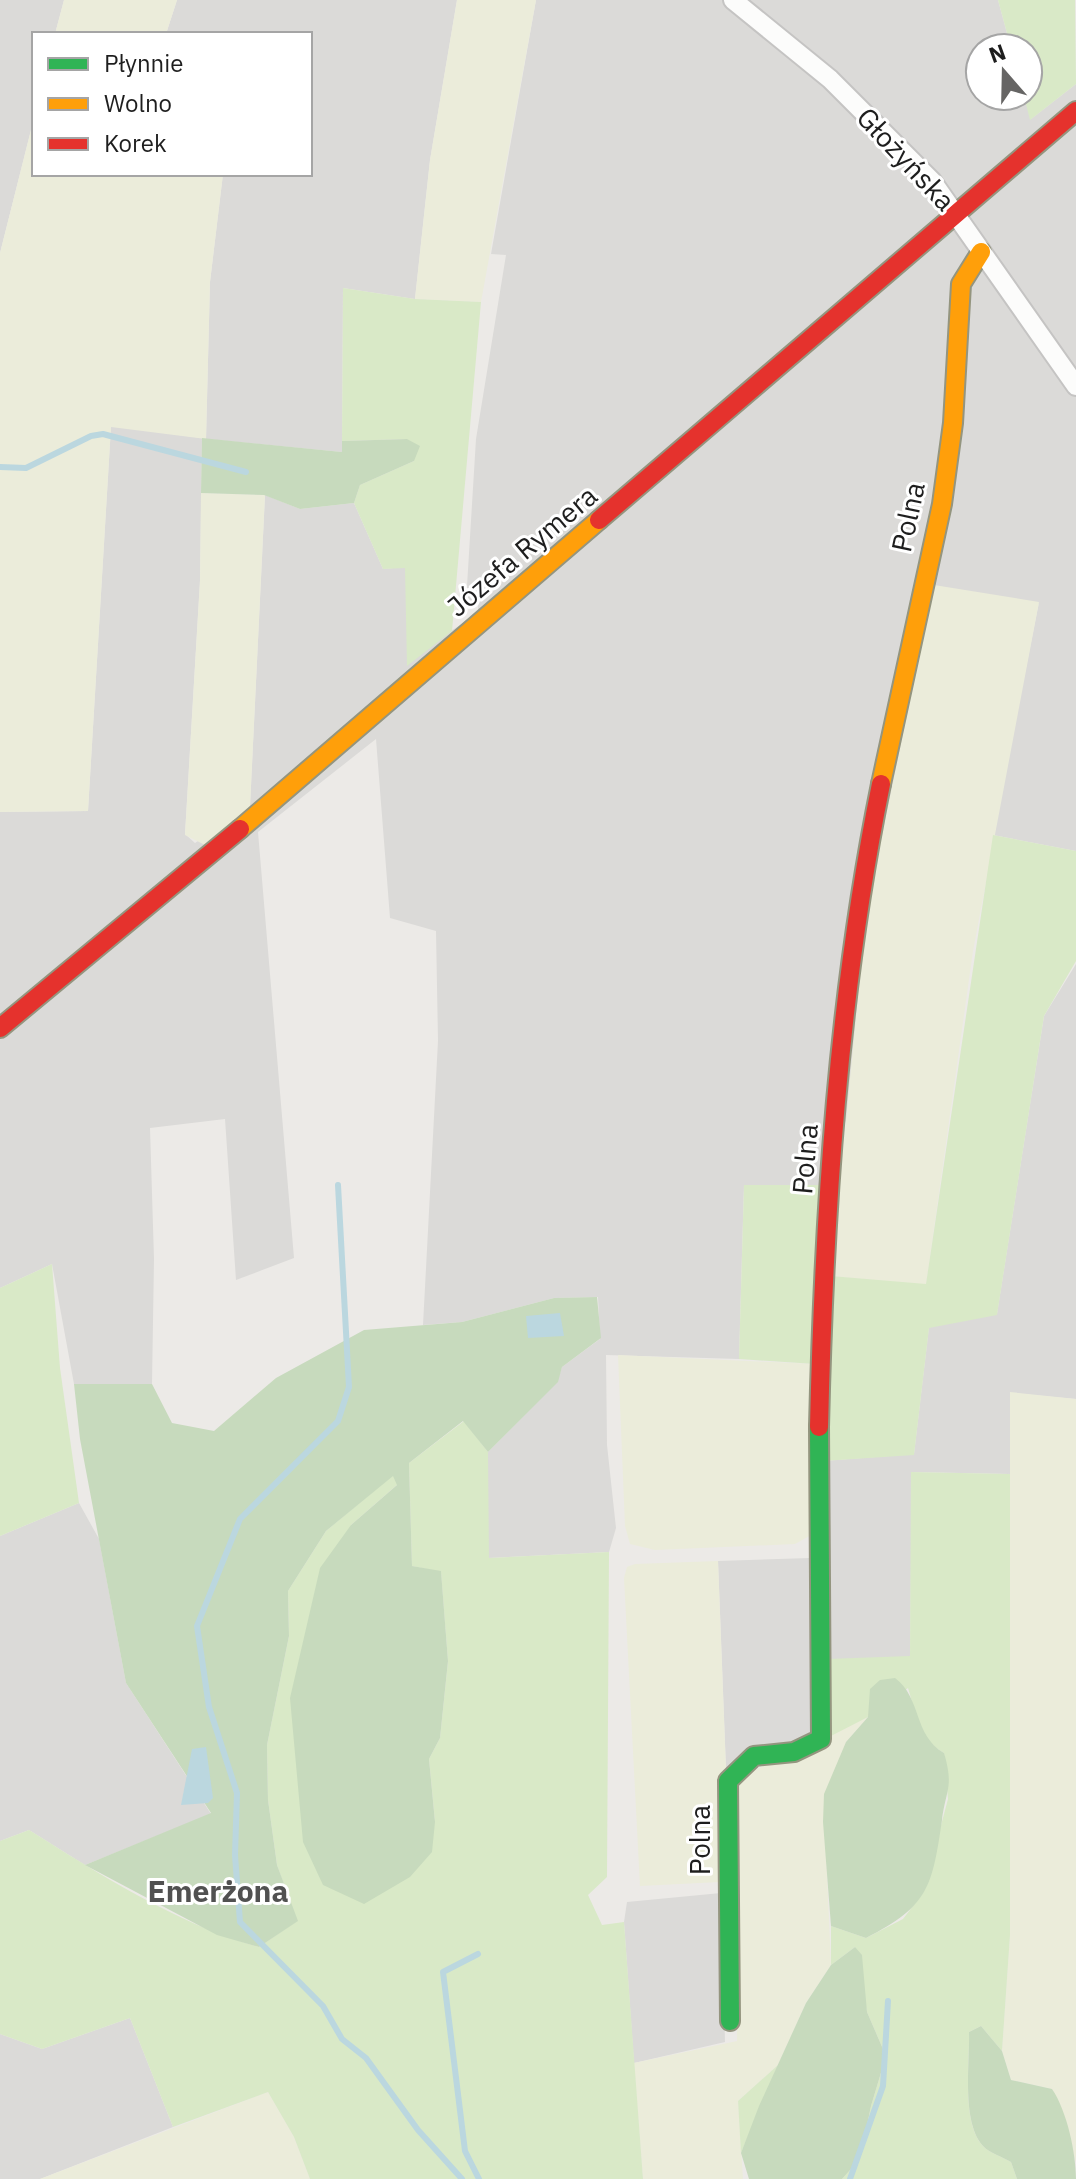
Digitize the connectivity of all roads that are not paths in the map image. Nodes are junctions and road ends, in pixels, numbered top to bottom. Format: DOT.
graph roads {
  1 [pos="733,0"];
  2 [pos="1076,111"];
  3 [pos="957,213"];
  4 [pos="981,252"];
  5 [pos="1076,386"];
  6 [pos="0,1028"];
  7 [pos="730,2021"];
  1 -- 3 [label="street, Głożyńska"];
  2 -- 3 [label="street, Józefa Rymera"];
  3 -- 4 [label="street, Głożyńska"];
  3 -- 6 [label="street, Józefa Rymera"];
  4 -- 5 [label="street, Głożyńska"];
  4 -- 7 [label="street, Polna"];
}
